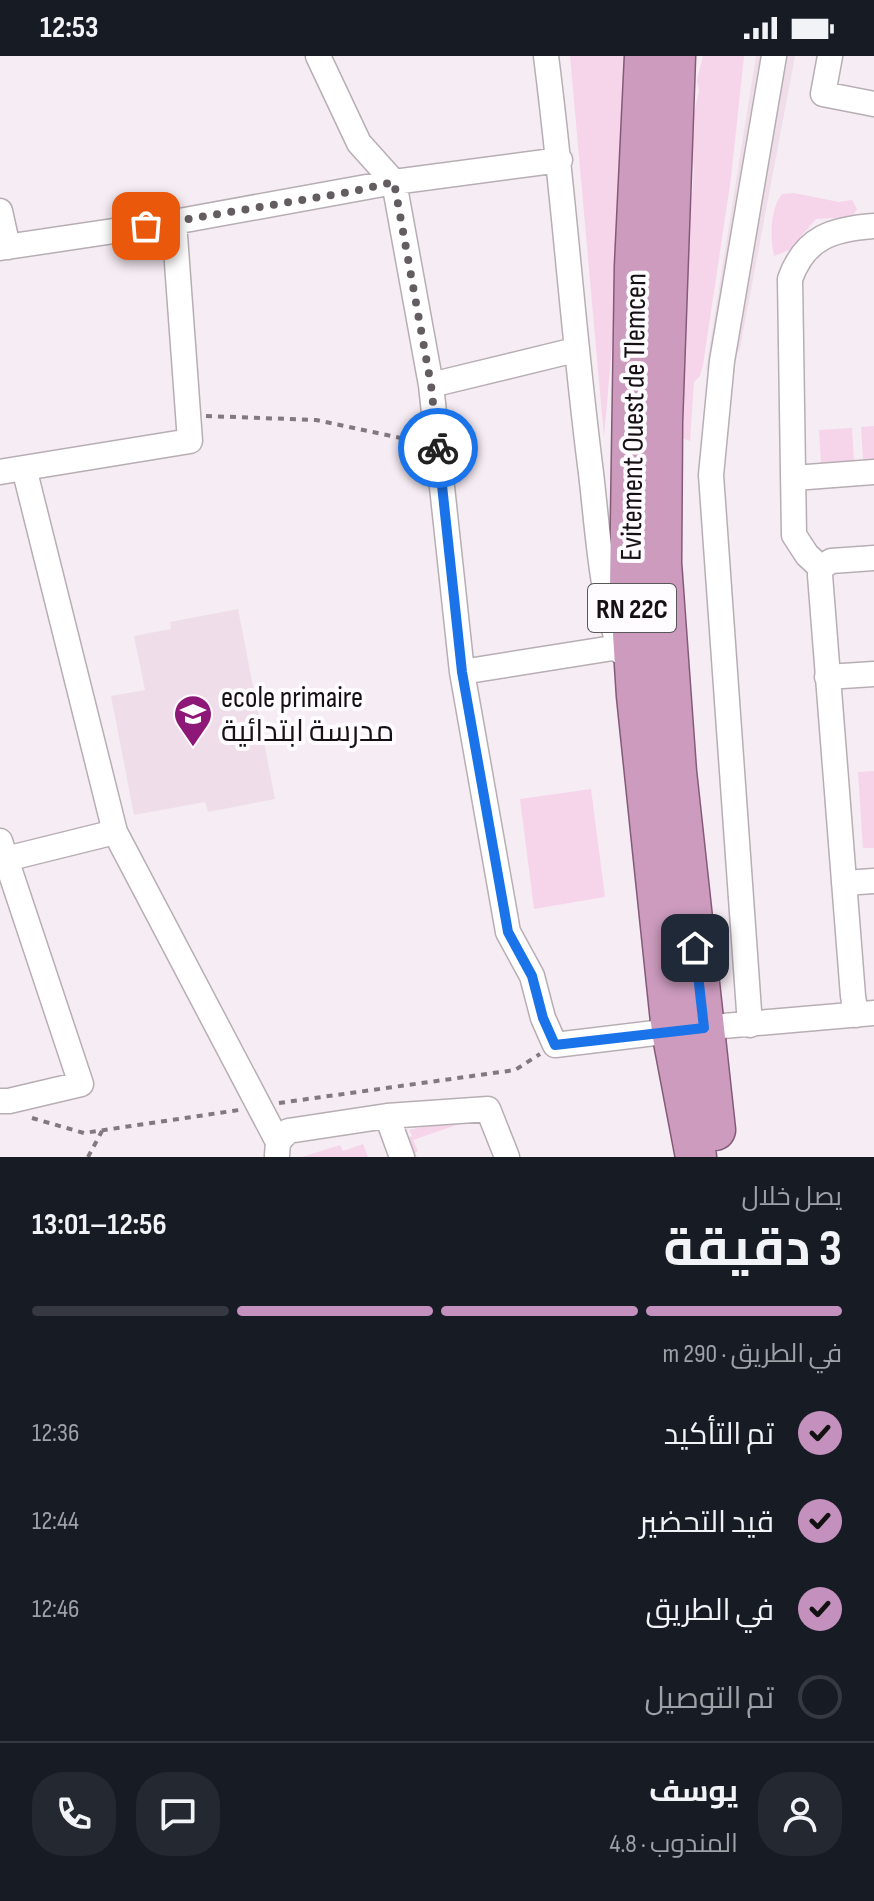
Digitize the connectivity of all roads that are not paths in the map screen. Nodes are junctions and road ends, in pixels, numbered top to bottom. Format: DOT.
graph roads {
  1 [pos="318,56"];
  2 [pos="546,56"];
  3 [pos="645,56"];
  4 [pos="675,56"];
  5 [pos="774,56"];
  6 [pos="830,56"];
  7 [pos="874,104"];
  8 [pos="560,160"];
  9 [pos="394,182"];
  10 [pos="0,211"];
  11 [pos="174,222"];
  12 [pos="874,226"];
  13 [pos="4,248"];
  14 [pos="575,350"];
  15 [pos="431,385"];
  16 [pos="12,470"];
  17 [pos="874,472"];
  18 [pos="794,478"];
  19 [pos="874,558"];
  20 [pos="821,568"];
  21 [pos="619,647"];
  22 [pos="462,672"];
  23 [pos="874,674"];
  24 [pos="827,677"];
  25 [pos="637,696"];
  26 [pos="115,832"];
  27 [pos="3,850"];
  28 [pos="874,881"];
  29 [pos="844,883"];
  30 [pos="865,1014"];
  31 [pos="750,1025"];
  32 [pos="688,1030"];
  33 [pos="5,1101"];
  34 [pos="387,1116"];
  35 [pos="278,1150"];
  36 [pos="402,1157"];
  37 [pos="507,1157"];
  38 [pos="696,1157"];
  39 [pos="720,1157"];
  1 -- 9 [label="street"];
  2 -- 8 [label="street"];
  3 -- 25 [label="highway, Evitement Ouest de Tlemcen / RN 22C"];
  4 -- 32 [label="highway, Evitement Ouest de Tlemcen / RN 22C"];
  5 -- 31 [label="street"];
  6 -- 7 [label="street"];
  8 -- 9 [label="street"];
  8 -- 14 [label="street"];
  9 -- 11 [label="street"];
  9 -- 15 [label="street"];
  10 -- 13 [label="street"];
  11 -- 13 [label="street"];
  11 -- 16 [label="street"];
  12 -- 18 [label="street"];
  14 -- 15 [label="street"];
  14 -- 21 [label="street"];
  15 -- 22 [label="street"];
  16 -- 26 [label="street"];
  17 -- 18 [label="street"];
  18 -- 20 [label="street"];
  19 -- 20 [label="street"];
  20 -- 24 [label="street"];
  21 -- 22 [label="street"];
  21 -- 25 [label="street"];
  22 -- 32 [label="street"];
  23 -- 24 [label="street"];
  24 -- 29 [label="street"];
  25 -- 32 [label="highway, Evitement Ouest de Tlemcen / RN 22C"];
  26 -- 27 [label="street"];
  26 -- 35 [label="street"];
  27 -- 33 [label="street"];
  28 -- 29 [label="street"];
  29 -- 30 [label="street"];
  30 -- 31 [label="street"];
  31 -- 32 [label="street"];
  32 -- 38 [label="highway, Evitement Ouest de Tlemcen / RN 22C"];
  32 -- 39 [label="highway, Evitement Ouest de Tlemcen / RN 22C"];
  34 -- 35 [label="street"];
  34 -- 36 [label="street"];
  34 -- 37 [label="street"];
}
